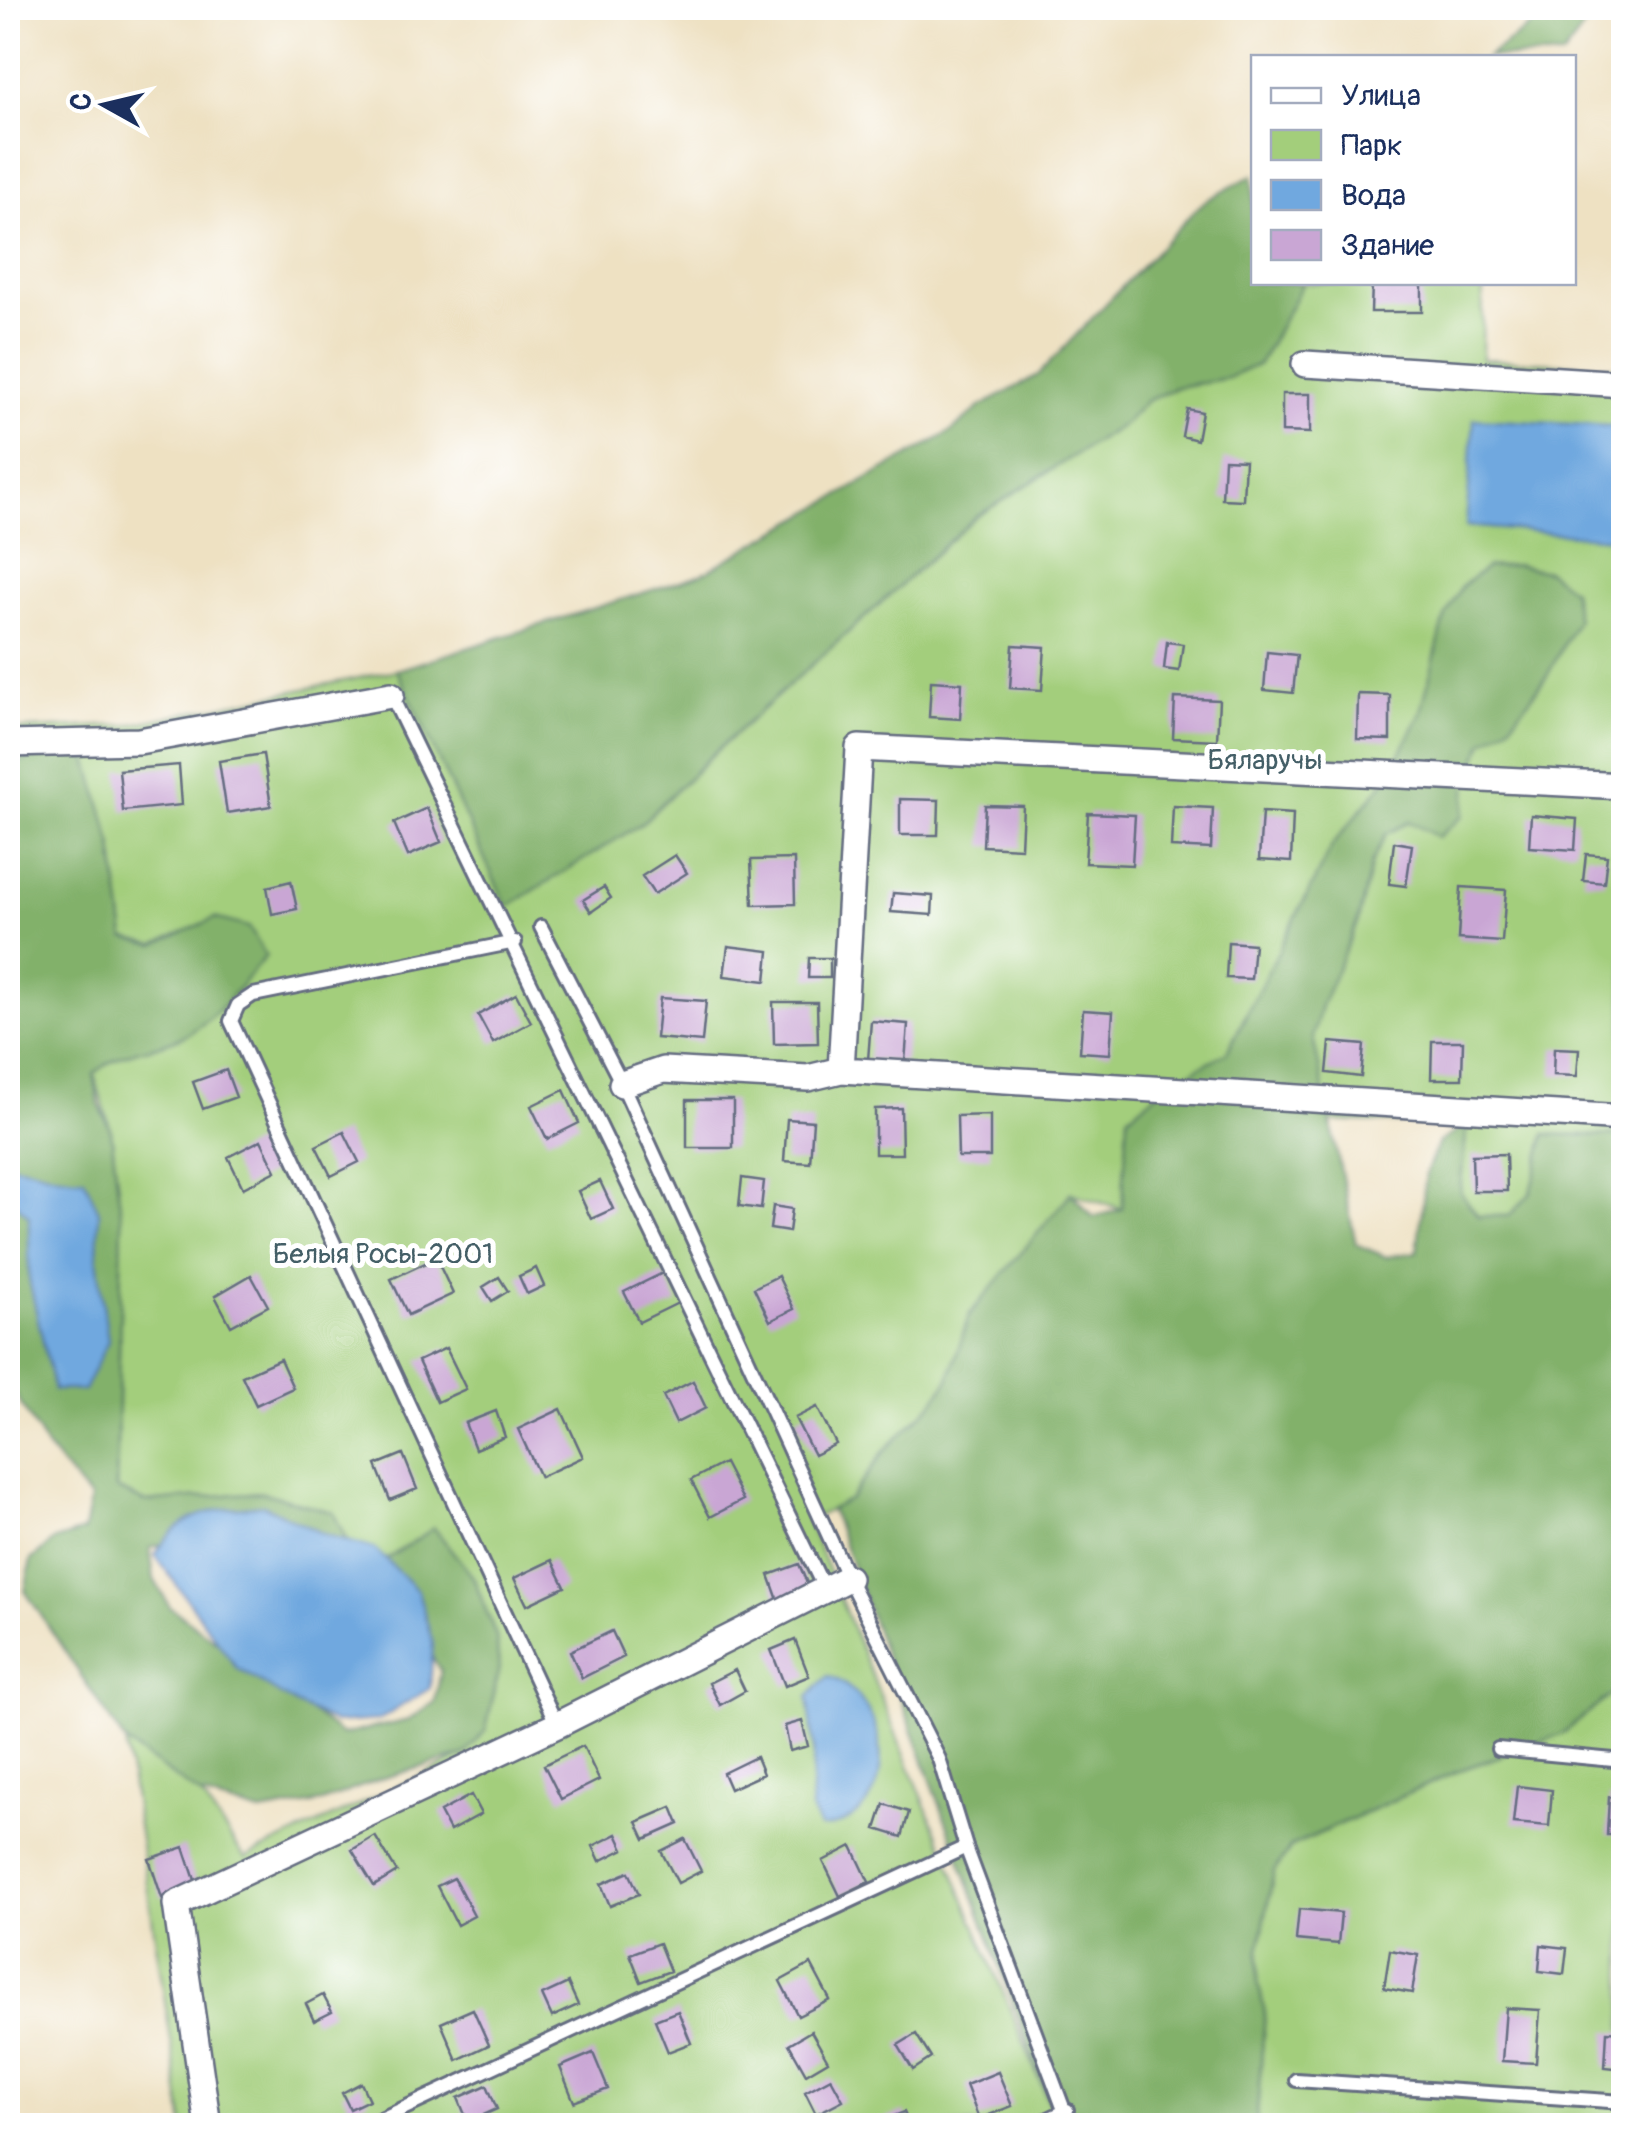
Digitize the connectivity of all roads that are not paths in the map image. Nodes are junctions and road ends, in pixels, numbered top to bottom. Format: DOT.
graph roads {
  1 [pos="1305,364"];
  2 [pos="1624,384"];
  3 [pos="391,695"];
  4 [pos="8,744"];
  5 [pos="1624,786"];
  6 [pos="542,927"];
  7 [pos="515,942"];
  8 [pos="842,1070"];
  9 [pos="622,1084"];
  10 [pos="1624,1118"];
  11 [pos="837,1585"];
  12 [pos="557,1724"];
  13 [pos="1498,1749"];
  14 [pos="1624,1761"];
  15 [pos="966,1847"];
  16 [pos="1296,2080"];
  17 [pos="1624,2102"];
  18 [pos="1067,2110"];
  19 [pos="208,2126"];
  20 [pos="366,2126"];
  21 [pos="1034,2126"];
  22 [pos="1070,2126"];
  1 -- 2 [label="street"];
  3 -- 4 [label="street"];
  3 -- 7 [label="lane"];
  5 -- 8 [label="street"];
  6 -- 9 [label="lane"];
  7 -- 11 [label="lane"];
  7 -- 12 [label="lane"];
  8 -- 9 [label="street"];
  8 -- 10 [label="street"];
  9 -- 11 [label="lane"];
  11 -- 12 [label="street"];
  11 -- 15 [label="lane"];
  12 -- 19 [label="street"];
  13 -- 14 [label="lane"];
  15 -- 18 [label="lane"];
  15 -- 20 [label="lane"];
  16 -- 17 [label="lane"];
  18 -- 21 [label="lane"];
  18 -- 22 [label="lane"];
}
